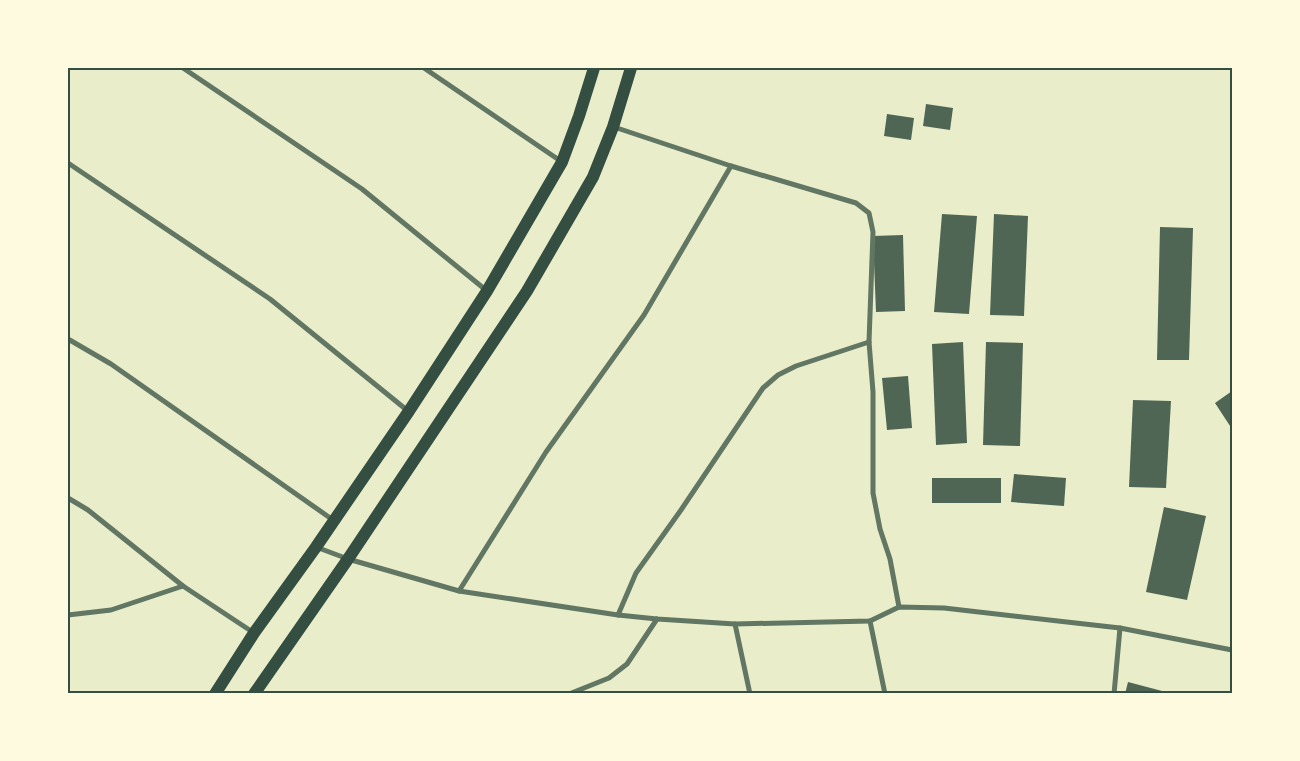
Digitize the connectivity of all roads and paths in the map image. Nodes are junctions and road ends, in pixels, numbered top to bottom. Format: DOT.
graph roads {
  1 [pos="184,68"];
  2 [pos="424,68"];
  3 [pos="594,68"];
  4 [pos="631,68"];
  5 [pos="614,127"];
  6 [pos="562,162"];
  7 [pos="68,163"];
  8 [pos="731,166"];
  9 [pos="487,290"];
  10 [pos="68,339"];
  11 [pos="869,342"];
  12 [pos="409,411"];
  13 [pos="68,498"];
  14 [pos="334,520"];
  15 [pos="316,547"];
  16 [pos="348,560"];
  17 [pos="183,586"];
  18 [pos="458,591"];
  19 [pos="899,607"];
  20 [pos="68,615"];
  21 [pos="618,615"];
  22 [pos="657,619"];
  23 [pos="870,621"];
  24 [pos="735,624"];
  25 [pos="1120,628"];
  26 [pos="254,633"];
  27 [pos="1232,650"];
  28 [pos="258,692"];
  29 [pos="215,694"];
  30 [pos="569,694"];
  31 [pos="750,694"];
  32 [pos="885,694"];
  33 [pos="1114,694"];
  1 -- 9 [label="street"];
  2 -- 6 [label="street"];
  3 -- 6 [label="main road"];
  4 -- 5 [label="main road"];
  5 -- 8 [label="street"];
  5 -- 16 [label="main road"];
  6 -- 9 [label="main road"];
  7 -- 12 [label="street"];
  8 -- 11 [label="street"];
  8 -- 18 [label="street"];
  9 -- 12 [label="main road"];
  10 -- 14 [label="street"];
  11 -- 19 [label="street"];
  11 -- 21 [label="street"];
  12 -- 14 [label="main road"];
  13 -- 17 [label="street"];
  14 -- 15 [label="main road"];
  15 -- 16 [label="street"];
  15 -- 26 [label="main road"];
  16 -- 18 [label="street"];
  16 -- 28 [label="main road"];
  17 -- 20 [label="street"];
  17 -- 26 [label="street"];
  18 -- 21 [label="street"];
  19 -- 23 [label="street"];
  19 -- 25 [label="street"];
  21 -- 22 [label="street"];
  22 -- 24 [label="street"];
  22 -- 30 [label="street"];
  23 -- 24 [label="street"];
  23 -- 32 [label="street"];
  24 -- 31 [label="street"];
  25 -- 27 [label="street"];
  25 -- 33 [label="street"];
  26 -- 29 [label="main road"];
}
